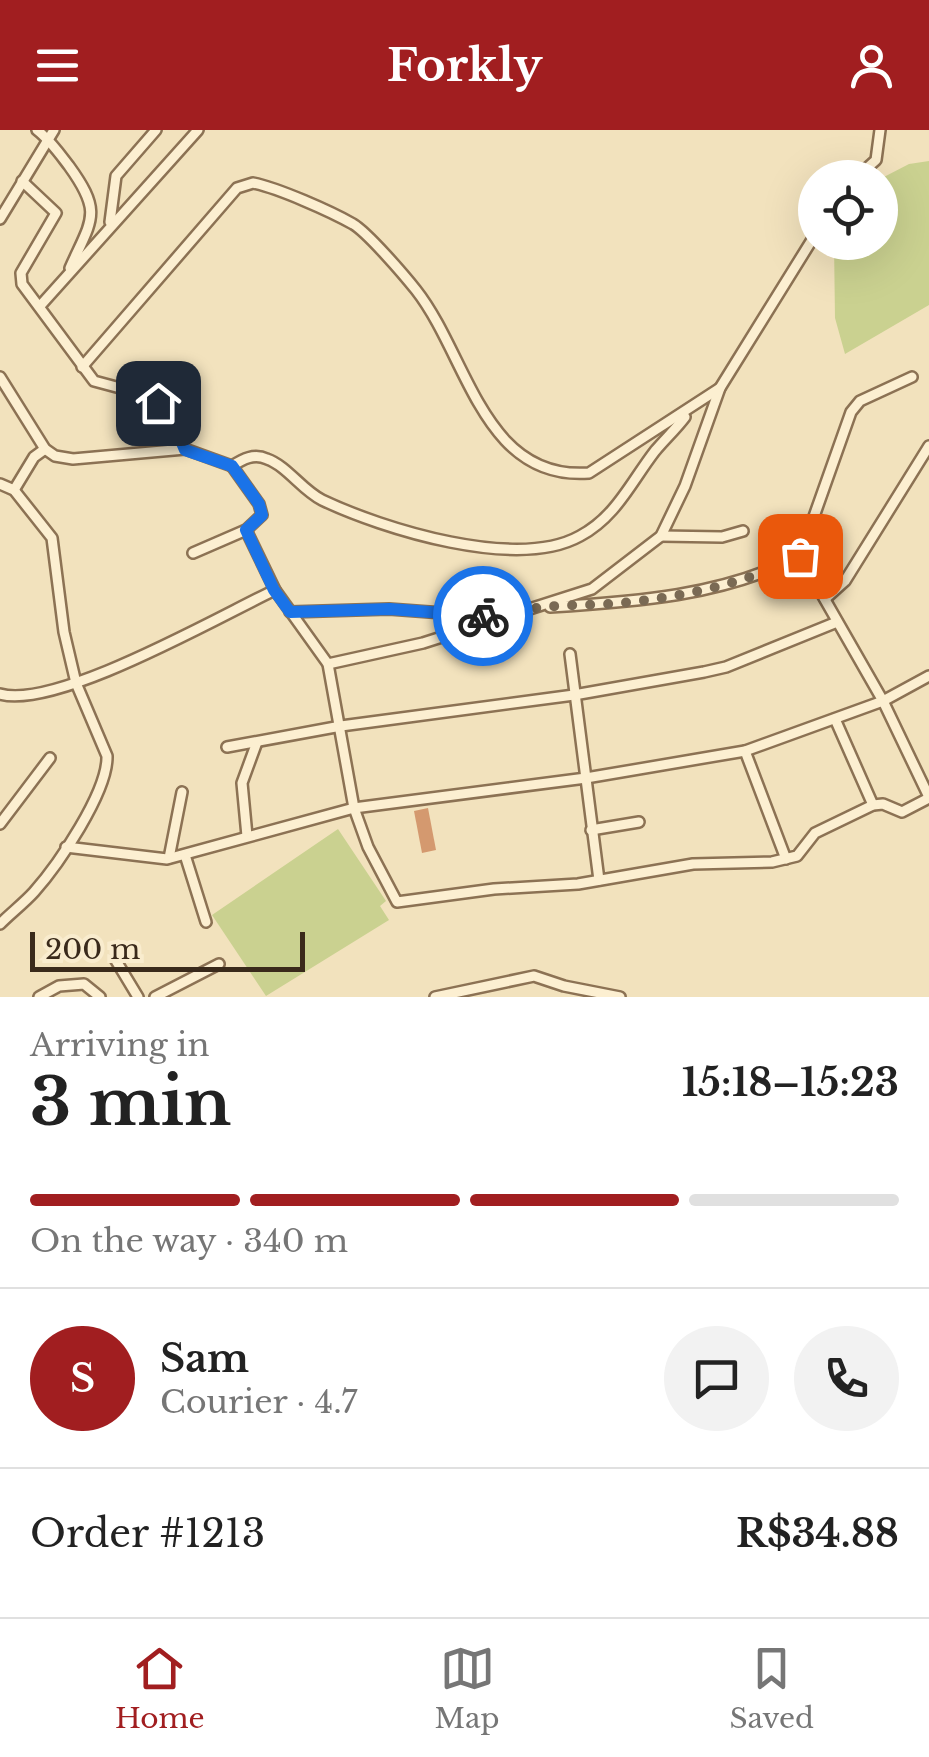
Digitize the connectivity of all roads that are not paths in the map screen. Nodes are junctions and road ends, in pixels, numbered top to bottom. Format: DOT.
graph roads {
  1 [pos="37,130"];
  2 [pos="156,130"];
  3 [pos="880,130"];
  4 [pos="194,132"];
  5 [pos="52,134"];
  6 [pos="875,160"];
  7 [pos="22,181"];
  8 [pos="0,216"];
  9 [pos="110,225"];
  10 [pos="799,260"];
  11 [pos="63,282"];
  12 [pos="40,306"];
  13 [pos="82,367"];
  14 [pos="0,377"];
  15 [pos="912,377"];
  16 [pos="720,388"];
  17 [pos="690,410"];
  18 [pos="929,446"];
  19 [pos="45,449"];
  20 [pos="185,450"];
  21 [pos="918,463"];
  22 [pos="232,466"];
  23 [pos="929,472"];
  24 [pos="0,484"];
  25 [pos="14,490"];
  26 [pos="246,530"];
  27 [pos="743,531"];
  28 [pos="661,536"];
  29 [pos="193,553"];
  30 [pos="800,556"];
  31 [pos="274,590"];
  32 [pos="825,599"];
  33 [pos="535,608"];
  34 [pos="290,612"];
  35 [pos="503,617"];
  36 [pos="837,622"];
  37 [pos="570,654"];
  38 [pos="328,664"];
  39 [pos="928,681"];
  40 [pos="76,683"];
  41 [pos="0,694"];
  42 [pos="574,696"];
  43 [pos="882,700"];
  44 [pos="835,718"];
  45 [pos="341,726"];
  46 [pos="257,742"];
  47 [pos="227,747"];
  48 [pos="746,751"];
  49 [pos="50,758"];
  50 [pos="586,778"];
  51 [pos="182,792"];
  52 [pos="929,798"];
  53 [pos="873,804"];
  54 [pos="354,808"];
  55 [pos="639,822"];
  56 [pos="0,824"];
  57 [pos="592,830"];
  58 [pos="247,836"];
  59 [pos="66,847"];
  60 [pos="185,855"];
  61 [pos="168,858"];
  62 [pos="786,859"];
  63 [pos="599,880"];
  64 [pos="206,922"];
  65 [pos="0,924"];
  66 [pos="115,959"];
  67 [pos="219,964"];
  68 [pos="39,997"];
  69 [pos="100,997"];
  70 [pos="138,997"];
  71 [pos="155,997"];
  72 [pos="435,997"];
  73 [pos="620,997"];
  1 -- 5 [label="street"];
  2 -- 9 [label="street"];
  3 -- 6 [label="street"];
  4 -- 9 [label="street"];
  5 -- 7 [label="street"];
  5 -- 11 [label="street"];
  7 -- 8 [label="street"];
  7 -- 12 [label="street"];
  9 -- 11 [label="street"];
  10 -- 16 [label="street"];
  11 -- 12 [label="street"];
  12 -- 13 [label="street"];
  13 -- 17 [label="street"];
  13 -- 20 [label="street"];
  14 -- 19 [label="street"];
  15 -- 30 [label="street"];
  16 -- 17 [label="street"];
  16 -- 28 [label="street"];
  17 -- 22 [label="street"];
  18 -- 21 [label="street"];
  19 -- 20 [label="street"];
  19 -- 25 [label="street"];
  20 -- 22 [label="street"];
  21 -- 23 [label="street"];
  21 -- 32 [label="street"];
  22 -- 26 [label="street"];
  24 -- 25 [label="street"];
  25 -- 40 [label="street"];
  26 -- 29 [label="street"];
  26 -- 31 [label="street"];
  27 -- 28 [label="street"];
  28 -- 33 [label="street"];
  30 -- 32 [label="street"];
  30 -- 33 [label="street"];
  31 -- 34 [label="street"];
  31 -- 40 [label="street"];
  32 -- 36 [label="street"];
  33 -- 35 [label="street"];
  34 -- 35 [label="street"];
  34 -- 38 [label="street"];
  35 -- 38 [label="street"];
  36 -- 42 [label="street"];
  36 -- 43 [label="street"];
  37 -- 42 [label="street"];
  38 -- 45 [label="street"];
  39 -- 43 [label="street"];
  40 -- 41 [label="street"];
  40 -- 59 [label="street"];
  42 -- 45 [label="street"];
  42 -- 50 [label="street"];
  43 -- 44 [label="street"];
  43 -- 52 [label="street"];
  44 -- 48 [label="street"];
  44 -- 53 [label="street"];
  45 -- 46 [label="street"];
  45 -- 54 [label="street"];
  46 -- 47 [label="street"];
  46 -- 58 [label="street"];
  48 -- 50 [label="street"];
  48 -- 62 [label="street"];
  49 -- 56 [label="street"];
  50 -- 54 [label="street"];
  50 -- 57 [label="street"];
  51 -- 61 [label="street"];
  52 -- 53 [label="street"];
  53 -- 62 [label="street"];
  54 -- 58 [label="street"];
  54 -- 63 [label="street"];
  55 -- 57 [label="street"];
  57 -- 63 [label="street"];
  58 -- 60 [label="street"];
  59 -- 61 [label="street"];
  59 -- 65 [label="street"];
  60 -- 61 [label="street"];
  60 -- 64 [label="street"];
  62 -- 63 [label="street"];
  66 -- 70 [label="street"];
  67 -- 71 [label="street"];
  68 -- 69 [label="street"];
  72 -- 73 [label="street"];
}
